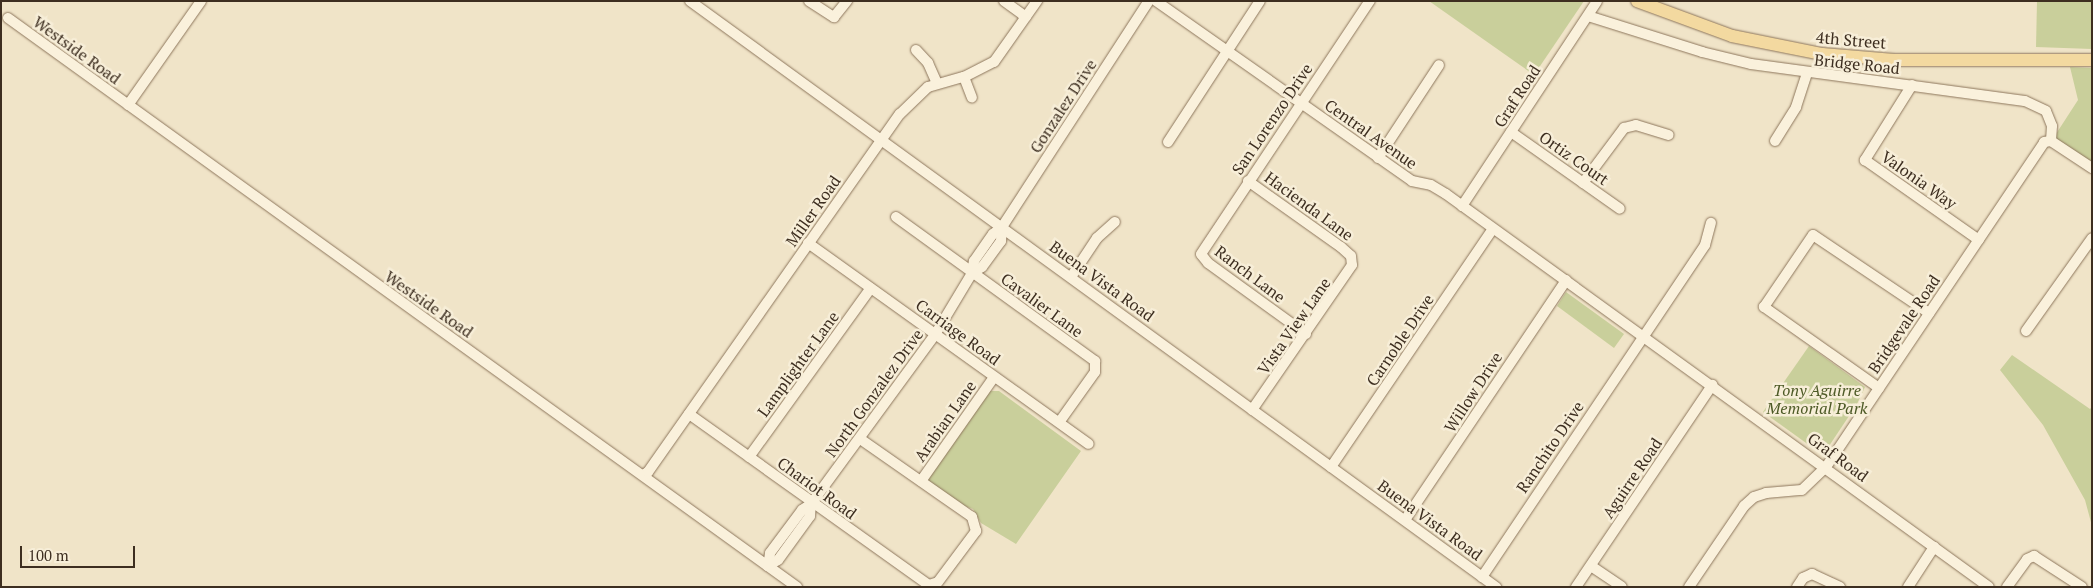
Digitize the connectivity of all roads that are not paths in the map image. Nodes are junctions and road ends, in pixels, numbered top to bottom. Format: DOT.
graph roads {
  1 [pos="202,1"];
  2 [pos="690,1"];
  3 [pos="809,1"];
  4 [pos="847,1"];
  5 [pos="1004,1"];
  6 [pos="1037,1"];
  7 [pos="1149,1"];
  8 [pos="1156,1"];
  9 [pos="1260,1"];
  10 [pos="1370,1"];
  11 [pos="1597,1"];
  12 [pos="1636,1"];
  13 [pos="1588,16"];
  14 [pos="1026,17"];
  15 [pos="8,18"];
  16 [pos="916,50"];
  17 [pos="1228,51"];
  18 [pos="2092,60"];
  19 [pos="1440,65"];
  20 [pos="1807,74"];
  21 [pos="964,77"];
  22 [pos="937,83"];
  23 [pos="1912,85"];
  24 [pos="972,98"];
  25 [pos="1301,103"];
  26 [pos="128,105"];
  27 [pos="1512,132"];
  28 [pos="1668,136"];
  29 [pos="881,140"];
  30 [pos="1775,141"];
  31 [pos="2051,141"];
  32 [pos="1168,142"];
  33 [pos="1378,158"];
  34 [pos="2092,168"];
  35 [pos="1248,181"];
  36 [pos="1583,183"];
  37 [pos="1462,206"];
  38 [pos="1620,209"];
  39 [pos="896,217"];
  40 [pos="1115,222"];
  41 [pos="1711,222"];
  42 [pos="1002,228"];
  43 [pos="1493,229"];
  44 [pos="2092,238"];
  45 [pos="1979,240"];
  46 [pos="808,243"];
  47 [pos="1201,254"];
  48 [pos="1351,256"];
  49 [pos="972,273"];
  50 [pos="1071,277"];
  51 [pos="1566,280"];
  52 [pos="871,288"];
  53 [pos="1929,313"];
  54 [pos="2026,331"];
  55 [pos="936,333"];
  56 [pos="1306,334"];
  57 [pos="1644,336"];
  58 [pos="994,377"];
  59 [pos="1712,385"];
  60 [pos="1879,388"];
  61 [pos="1252,410"];
  62 [pos="689,414"];
  63 [pos="1060,421"];
  64 [pos="860,439"];
  65 [pos="1089,444"];
  66 [pos="749,457"];
  67 [pos="1331,467"];
  68 [pos="1826,467"];
  69 [pos="643,475"];
  70 [pos="921,482"];
  71 [pos="811,504"];
  72 [pos="1405,520"];
  73 [pos="1934,547"];
  74 [pos="768,566"];
  75 [pos="1591,566"];
  76 [pos="1482,577"];
  77 [pos="797,587"];
  78 [pos="1496,587"];
  79 [pos="1576,587"];
  80 [pos="1622,587"];
  81 [pos="1689,587"];
  82 [pos="1798,587"];
  83 [pos="1840,587"];
  84 [pos="1908,587"];
  85 [pos="1988,587"];
  86 [pos="2007,587"];
  87 [pos="2082,587"];
  1 -- 26 [label="street, Westside Road"];
  2 -- 29 [label="street, Buena Vista Road"];
  3 -- 4 [label="street"];
  5 -- 14 [label="street"];
  6 -- 14 [label="street, Miller Road"];
  7 -- 42 [label="street, Gonzalez Drive"];
  8 -- 17 [label="street, Central Avenue"];
  9 -- 17 [label="street"];
  10 -- 25 [label="street, San Lorenzo Drive"];
  11 -- 13 [label="street, Graf Road"];
  12 -- 18 [label="main road, 4th Street"];
  13 -- 20 [label="street, Bridge Road"];
  13 -- 27 [label="street, Graf Road"];
  14 -- 21 [label="street, Miller Road"];
  15 -- 26 [label="street, Westside Road"];
  16 -- 22 [label="street"];
  17 -- 25 [label="street, Central Avenue"];
  17 -- 32 [label="street"];
  19 -- 33 [label="street"];
  20 -- 23 [label="street, Bridge Road"];
  20 -- 30 [label="street"];
  21 -- 22 [label="street, Miller Road"];
  21 -- 24 [label="street"];
  22 -- 29 [label="street, Miller Road"];
  23 -- 31 [label="street, Bridge Road"];
  23 -- 45 [label="street, Valonia Way"];
  25 -- 33 [label="street, Central Avenue"];
  25 -- 35 [label="street, San Lorenzo Drive"];
  26 -- 69 [label="street, Westside Road"];
  27 -- 36 [label="street, Ortiz Court"];
  27 -- 37 [label="street, Graf Road"];
  28 -- 36 [label="street"];
  29 -- 42 [label="street, Buena Vista Road"];
  29 -- 46 [label="street, Miller Road"];
  31 -- 34 [label="street"];
  31 -- 45 [label="street, Bridgevale Road"];
  33 -- 37 [label="street, Central Avenue"];
  35 -- 47 [label="street, San Lorenzo Drive"];
  35 -- 48 [label="street, Hacienda Lane"];
  36 -- 38 [label="street, Ortiz Court"];
  37 -- 43 [label="street, Central Avenue"];
  39 -- 49 [label="street, Cavalier Lane"];
  40 -- 50 [label="street"];
  41 -- 57 [label="street, Ranchito Drive"];
  42 -- 49 [label="street, North Gonzalez Drive"];
  42 -- 50 [label="street, Buena Vista Road"];
  43 -- 51 [label="street, Central Avenue"];
  43 -- 67 [label="street, Carnoble Drive"];
  44 -- 54 [label="street"];
  45 -- 53 [label="street, Bridgevale Road"];
  46 -- 52 [label="street, Carriage Road"];
  46 -- 62 [label="street, Miller Road"];
  47 -- 56 [label="street, Ranch Lane"];
  48 -- 56 [label="street, Vista View Lane"];
  49 -- 55 [label="street, North Gonzalez Drive"];
  49 -- 63 [label="street, Cavalier Lane"];
  50 -- 61 [label="street, Buena Vista Road"];
  51 -- 57 [label="street, Central Avenue"];
  51 -- 72 [label="street, Willow Drive"];
  52 -- 55 [label="street, Carriage Road"];
  52 -- 66 [label="street, Lamplighter Lane"];
  53 -- 60 [label="street, Bridgevale Road"];
  53 -- 60 [label="street"];
  55 -- 58 [label="street, Carriage Road"];
  55 -- 64 [label="street, North Gonzalez Drive"];
  56 -- 61 [label="street, Vista View Lane"];
  57 -- 59 [label="street, Graf Road"];
  57 -- 76 [label="street, Ranchito Drive"];
  58 -- 63 [label="street, Carriage Road"];
  58 -- 70 [label="street, Arabian Lane"];
  59 -- 68 [label="street, Graf Road"];
  59 -- 75 [label="street, Aguirre Road"];
  60 -- 68 [label="street, Bridgevale Road"];
  61 -- 67 [label="street, Buena Vista Road"];
  62 -- 66 [label="street, Chariot Road"];
  62 -- 69 [label="street, Miller Road"];
  63 -- 65 [label="street, Carriage Road"];
  64 -- 70 [label="street"];
  64 -- 71 [label="street, North Gonzalez Drive"];
  66 -- 71 [label="street, Chariot Road"];
  67 -- 72 [label="street, Buena Vista Road"];
  68 -- 73 [label="street, Graf Road"];
  68 -- 81 [label="street, Bridgevale Road"];
  69 -- 74 [label="street, Westside Road"];
  70 -- 71 [label="street, Chariot Road"];
  71 -- 74 [label="street, North Gonzalez Drive"];
  72 -- 76 [label="street, Buena Vista Road"];
  73 -- 84 [label="street"];
  73 -- 85 [label="street, Graf Road"];
  74 -- 77 [label="street, Westside Road"];
  75 -- 79 [label="street, Aguirre Road"];
  75 -- 80 [label="street"];
  76 -- 78 [label="street, Buena Vista Road"];
  82 -- 83 [label="street"];
  86 -- 87 [label="street"];
}
